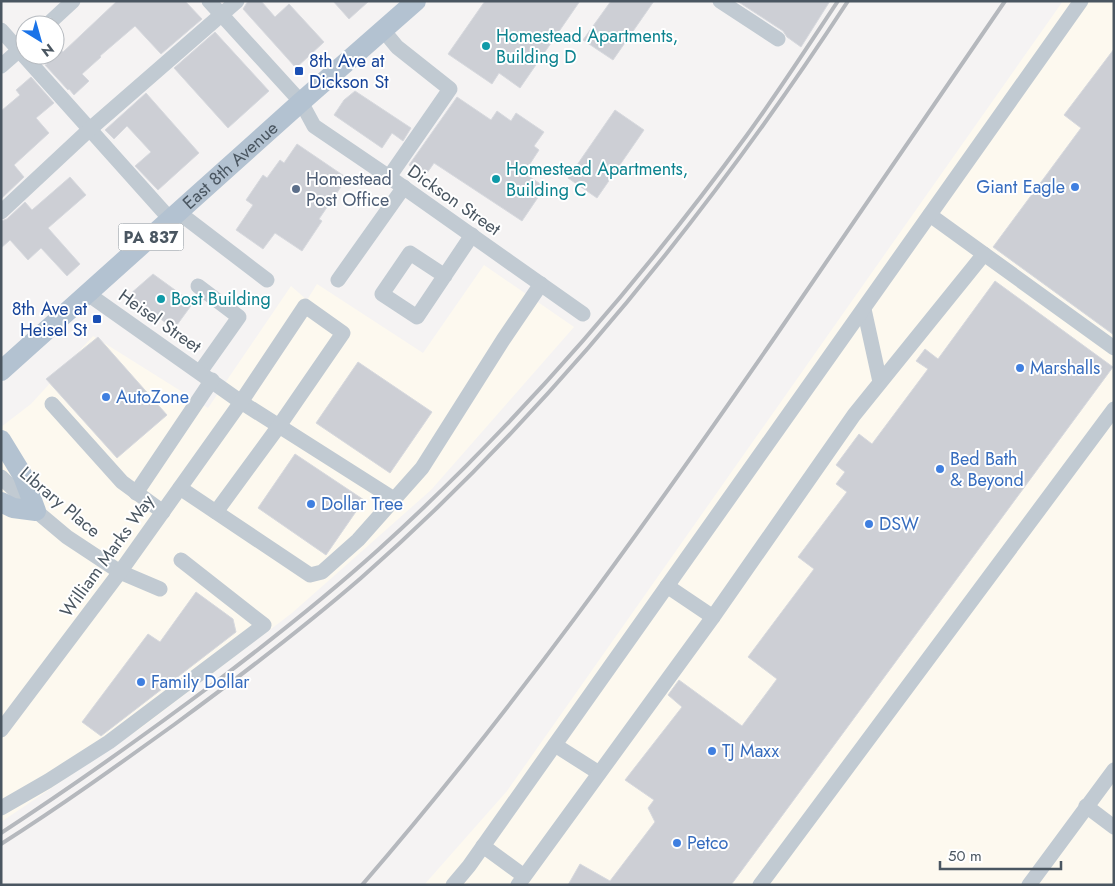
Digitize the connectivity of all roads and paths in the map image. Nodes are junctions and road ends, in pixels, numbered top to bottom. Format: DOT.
graph roads {
  1 [pos="73,1"];
  2 [pos="209,1"];
  3 [pos="237,1"];
  4 [pos="416,1"];
  5 [pos="720,1"];
  6 [pos="1081,1"];
  7 [pos="58,15"];
  8 [pos="222,15"];
  9 [pos="1,30"];
  10 [pos="383,30"];
  11 [pos="778,38"];
  12 [pos="15,41"];
  13 [pos="15,53"];
  14 [pos="37,65"];
  15 [pos="1,66"];
  16 [pos="301,102"];
  17 [pos="90,129"];
  18 [pos="390,177"];
  19 [pos="404,187"];
  20 [pos="1,212"];
  21 [pos="930,215"];
  22 [pos="174,216"];
  23 [pos="472,235"];
  24 [pos="984,254"];
  25 [pos="445,276"];
  26 [pos="266,280"];
  27 [pos="338,280"];
  28 [pos="541,284"];
  29 [pos="198,286"];
  30 [pos="88,294"];
  31 [pos="864,309"];
  32 [pos="583,314"];
  33 [pos="1114,348"];
  34 [pos="1,371"];
  35 [pos="206,376"];
  36 [pos="880,382"];
  37 [pos="241,402"];
  38 [pos="52,404"];
  39 [pos="1114,409"];
  40 [pos="279,426"];
  41 [pos="1,440"];
  42 [pos="1,477"];
  43 [pos="180,488"];
  44 [pos="136,494"];
  45 [pos="394,499"];
  46 [pos="1,502"];
  47 [pos="36,511"];
  48 [pos="163,512"];
  49 [pos="216,512"];
  50 [pos="181,560"];
  51 [pos="120,572"];
  52 [pos="667,586"];
  53 [pos="160,589"];
  54 [pos="713,617"];
  55 [pos="1,730"];
  56 [pos="555,745"];
  57 [pos="1114,770"];
  58 [pos="599,773"];
  59 [pos="1086,806"];
  60 [pos="1,808"];
  61 [pos="1114,828"];
  62 [pos="483,846"];
  63 [pos="521,880"];
  64 [pos="453,885"];
  65 [pos="760,885"];
  66 [pos="1029,885"];
  1 -- 7 [label="street"];
  2 -- 8 [label="street, Dickson Street"];
  3 -- 8 [label="street"];
  4 -- 10 [label="main road, East 8th Avenue / PA 837"];
  5 -- 11 [label="street"];
  6 -- 21 [label="street"];
  8 -- 16 [label="street, Dickson Street"];
  8 -- 17 [label="street"];
  9 -- 12 [label="street"];
  10 -- 16 [label="main road, East 8th Avenue / PA 837"];
  10 -- 18 [label="street"];
  13 -- 15 [label="street"];
  14 -- 17 [label="street"];
  16 -- 18 [label="street, Dickson Street"];
  16 -- 22 [label="main road, East 8th Avenue / PA 837"];
  17 -- 20 [label="street"];
  17 -- 22 [label="street"];
  18 -- 19 [label="street, Dickson Street"];
  19 -- 23 [label="street, Dickson Street"];
  19 -- 27 [label="street"];
  21 -- 24 [label="street"];
  21 -- 31 [label="street"];
  22 -- 26 [label="street"];
  22 -- 30 [label="main road, East 8th Avenue / PA 837"];
  23 -- 25 [label="street"];
  23 -- 28 [label="street, Dickson Street"];
  24 -- 33 [label="street"];
  24 -- 36 [label="street"];
  28 -- 32 [label="street, Dickson Street"];
  28 -- 45 [label="street"];
  29 -- 35 [label="street"];
  30 -- 34 [label="main road, East 8th Avenue / PA 837"];
  30 -- 35 [label="street, Heisel Street"];
  31 -- 36 [label="street"];
  31 -- 52 [label="street"];
  35 -- 37 [label="street, Heisel Street"];
  35 -- 44 [label="street"];
  36 -- 54 [label="street"];
  37 -- 40 [label="street, Heisel Street"];
  37 -- 40 [label="street, William Marks Way"];
  37 -- 43 [label="street, William Marks Way"];
  38 -- 44 [label="street"];
  39 -- 65 [label="street"];
  40 -- 45 [label="street, Heisel Street"];
  40 -- 49 [label="street"];
  41 -- 47 [label="main road"];
  42 -- 47 [label="street, Library Place"];
  43 -- 48 [label="street, William Marks Way"];
  43 -- 49 [label="street"];
  44 -- 48 [label="street"];
  45 -- 49 [label="street"];
  46 -- 47 [label="main road"];
  47 -- 51 [label="street, Library Place"];
  48 -- 51 [label="street, William Marks Way"];
  50 -- 60 [label="street"];
  51 -- 53 [label="street, Library Place"];
  51 -- 55 [label="street, William Marks Way"];
  52 -- 54 [label="street"];
  52 -- 56 [label="street"];
  54 -- 58 [label="street"];
  56 -- 58 [label="street"];
  56 -- 62 [label="street"];
  57 -- 59 [label="street"];
  58 -- 63 [label="street"];
  59 -- 61 [label="street"];
  59 -- 66 [label="street"];
  62 -- 63 [label="street"];
  62 -- 64 [label="street"];
}
